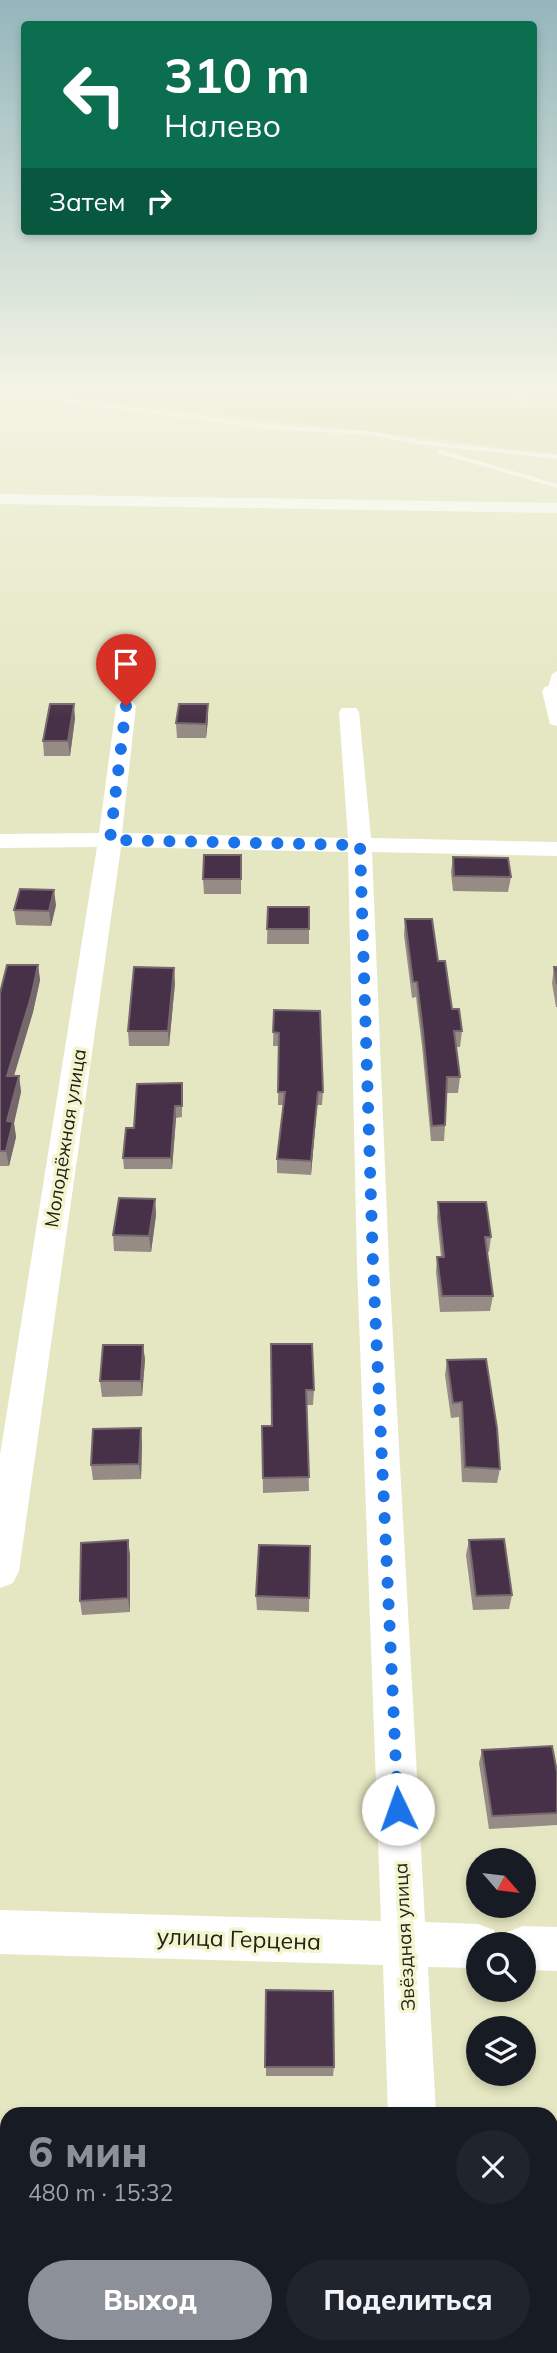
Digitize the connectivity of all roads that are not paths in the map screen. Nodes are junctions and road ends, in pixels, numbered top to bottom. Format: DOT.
graph roads {
  1 [pos="0,499"];
  2 [pos="557,508"];
  3 [pos="554,682"];
  4 [pos="126,706"];
  5 [pos="349,712"];
  6 [pos="557,720"];
  7 [pos="110,840"];
  8 [pos="0,841"];
  9 [pos="360,845"];
  10 [pos="557,849"];
  11 [pos="0,1570"];
  12 [pos="0,1932"];
  13 [pos="404,1944"];
  14 [pos="466,1946"];
  15 [pos="536,1948"];
  16 [pos="557,1949"];
  17 [pos="412,2107"];
  1 -- 2 [label="street"];
  3 -- 6 [label="street"];
  4 -- 7 [label="street, Молодёжная улица"];
  5 -- 9 [label="street, Звёздная улица"];
  7 -- 8 [label="street"];
  7 -- 9 [label="street"];
  7 -- 11 [label="street, Молодёжная улица"];
  9 -- 10 [label="street"];
  9 -- 13 [label="street, Звёздная улица"];
  12 -- 13 [label="street, улица Герцена"];
  13 -- 14 [label="street, улица Герцена"];
  13 -- 17 [label="street, Звёздная улица"];
  15 -- 16 [label="street"];
}
